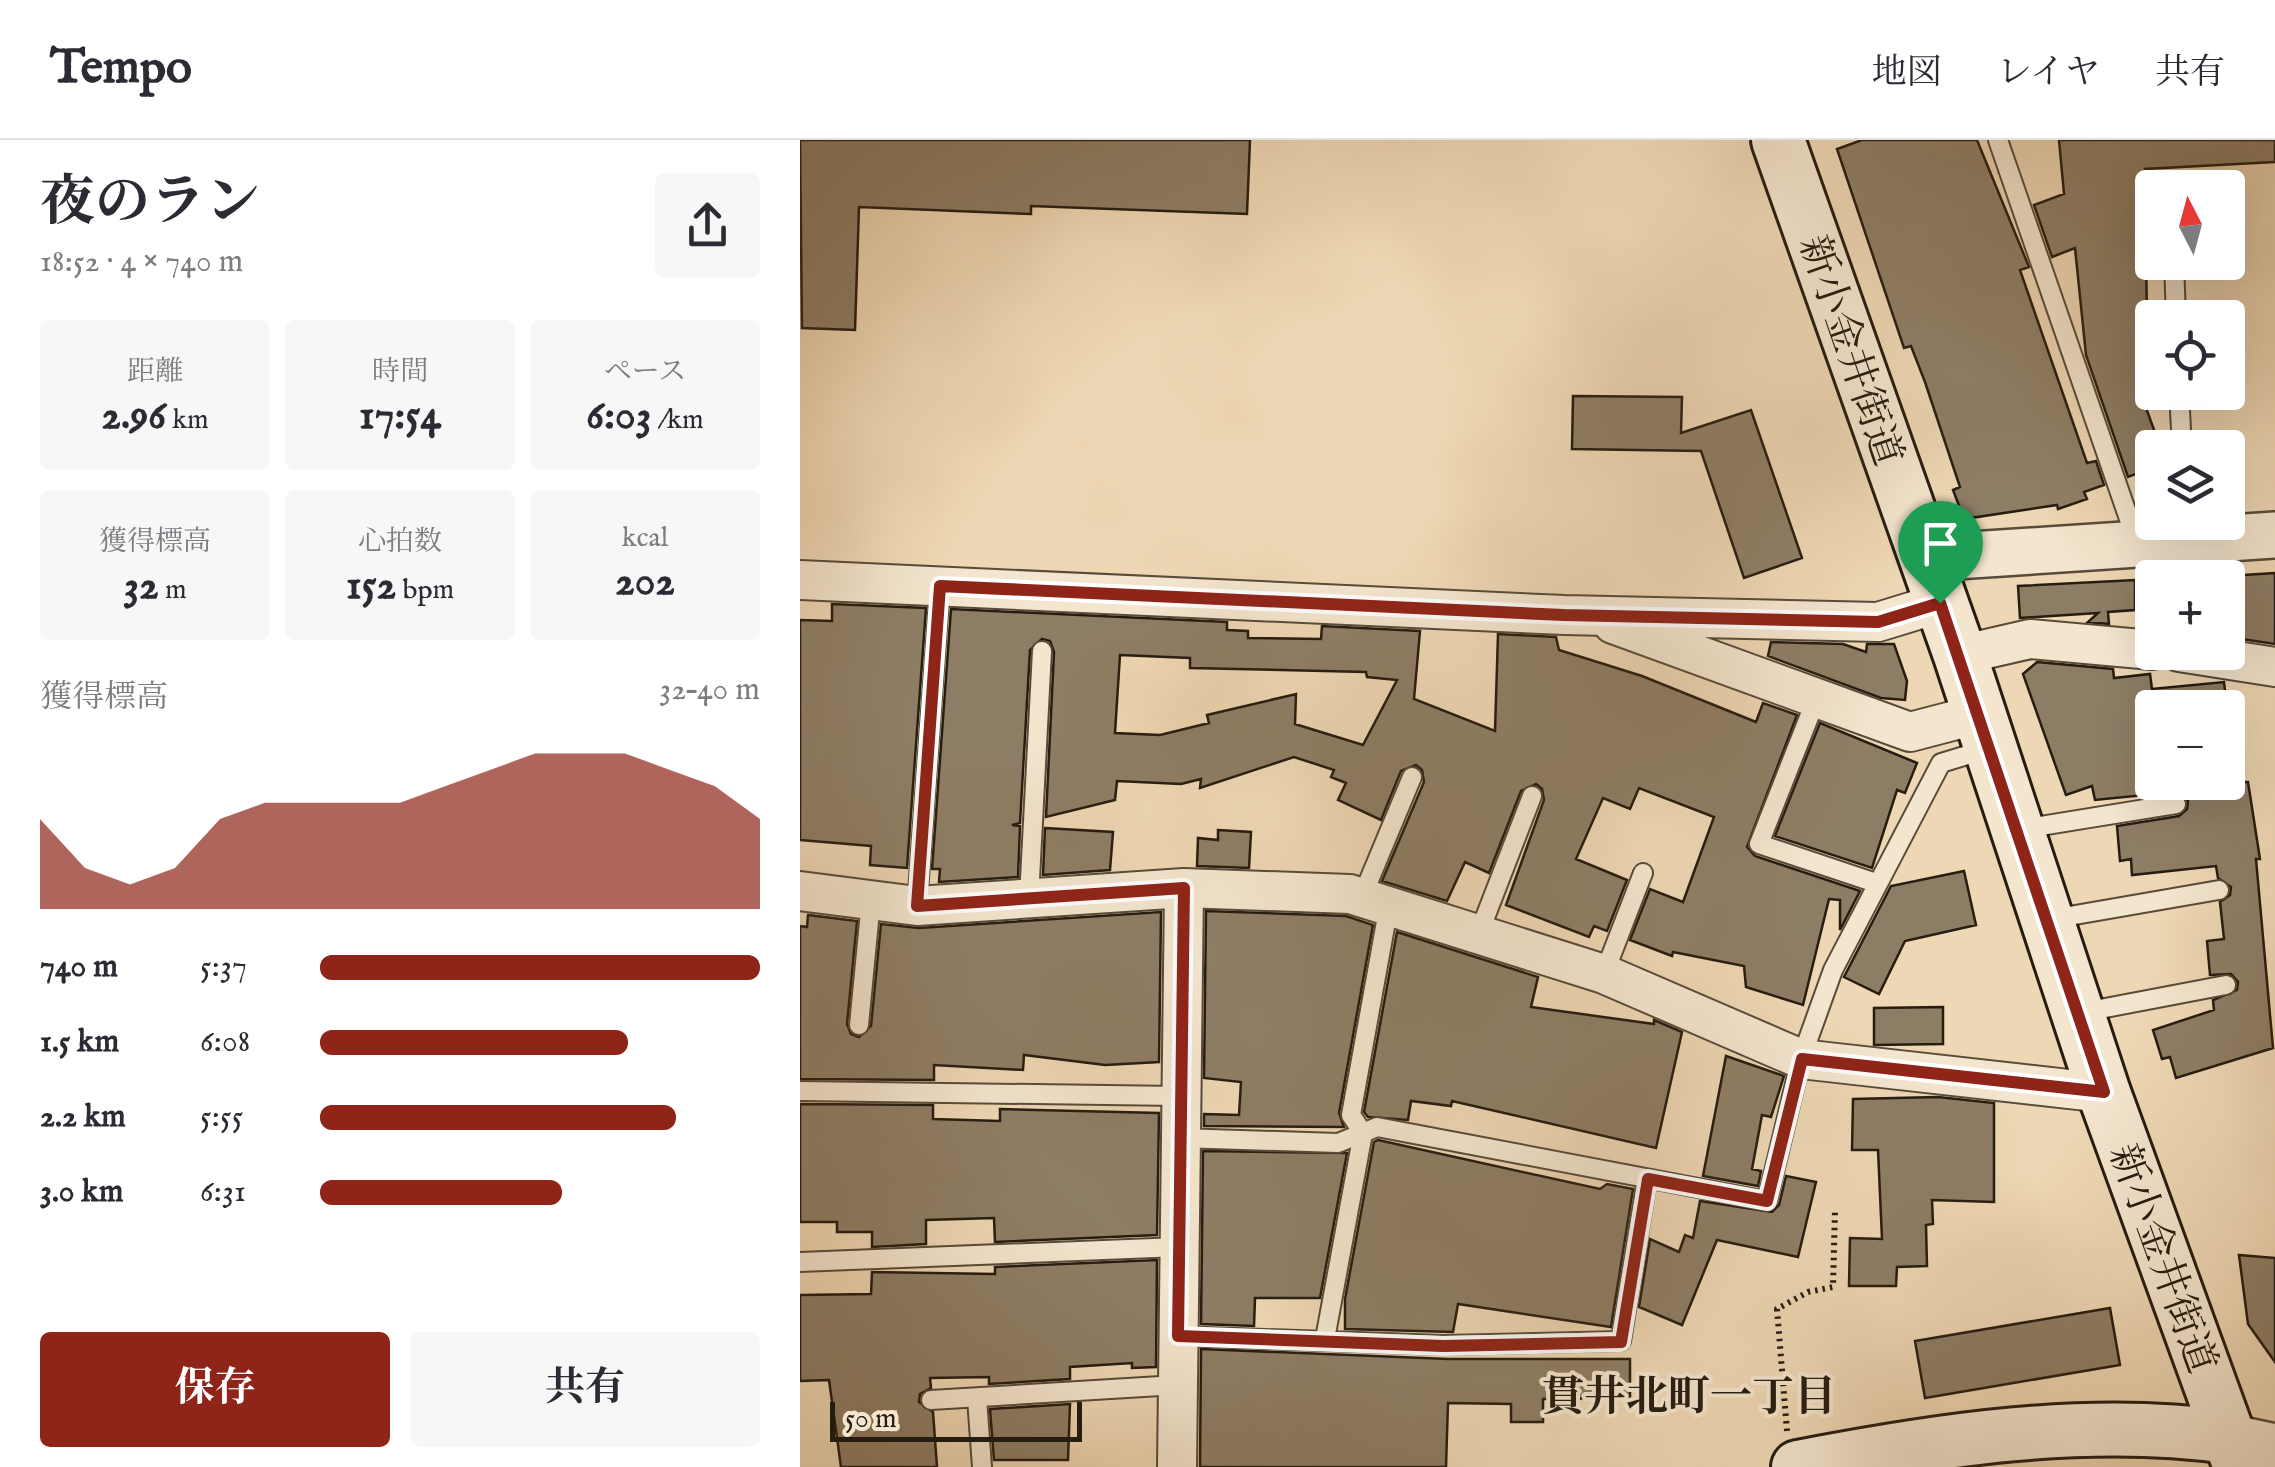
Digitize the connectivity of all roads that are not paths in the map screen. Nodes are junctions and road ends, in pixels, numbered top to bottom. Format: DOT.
graph roads {
  1 [pos="1778,140"];
  2 [pos="1998,140"];
  3 [pos="2245,534"];
  4 [pos="2275,536"];
  5 [pos="2147,540"];
  6 [pos="2138,542"];
  7 [pos="800,580"];
  8 [pos="1932,580"];
  9 [pos="940,586"];
  10 [pos="1587,614"];
  11 [pos="2135,648"];
  12 [pos="1042,652"];
  13 [pos="1960,655"];
  14 [pos="2245,662"];
  15 [pos="2275,667"];
  16 [pos="1815,702"];
  17 [pos="1984,731"];
  18 [pos="1412,777"];
  19 [pos="1532,796"];
  20 [pos="2176,804"];
  21 [pos="2016,830"];
  22 [pos="1643,874"];
  23 [pos="1876,883"];
  24 [pos="1184,888"];
  25 [pos="2219,890"];
  26 [pos="800,891"];
  27 [pos="1029,898"];
  28 [pos="871,901"];
  29 [pos="1376,901"];
  30 [pos="917,906"];
  31 [pos="2046,920"];
  32 [pos="1479,932"];
  33 [pos="1604,974"];
  34 [pos="2226,985"];
  35 [pos="2078,1013"];
  36 [pos="859,1026"];
  37 [pos="1802,1059"];
  38 [pos="800,1090"];
  39 [pos="2104,1092"];
  40 [pos="1179,1096"];
  41 [pos="1362,1133"];
  42 [pos="1179,1138"];
  43 [pos="1648,1179"];
  44 [pos="1179,1247"];
  45 [pos="800,1262"];
  46 [pos="1178,1336"];
  47 [pos="1325,1339"];
  48 [pos="1177,1385"];
  49 [pos="977,1398"];
  50 [pos="930,1400"];
  51 [pos="2240,1455"];
  52 [pos="1808,1462"];
  53 [pos="982,1467"];
  54 [pos="1176,1467"];
  1 -- 8 [label="main road, 新小金井街道"];
  2 -- 6 [label="lane"];
  3 -- 4 [label="street"];
  5 -- 6 [label="street"];
  6 -- 8 [label="street"];
  7 -- 9 [label="street"];
  8 -- 10 [label="street"];
  8 -- 13 [label="main road, 新小金井街道"];
  9 -- 10 [label="street"];
  9 -- 30 [label="lane"];
  10 -- 16 [label="street"];
  11 -- 13 [label="street"];
  12 -- 27 [label="lane"];
  13 -- 17 [label="main road, 新小金井街道"];
  14 -- 15 [label="street"];
  16 -- 17 [label="street"];
  16 -- 23 [label="lane"];
  17 -- 21 [label="main road, 新小金井街道"];
  17 -- 23 [label="lane"];
  18 -- 29 [label="lane"];
  19 -- 32 [label="lane"];
  20 -- 21 [label="lane"];
  21 -- 31 [label="main road, 新小金井街道"];
  22 -- 33 [label="lane"];
  23 -- 37 [label="lane"];
  24 -- 27 [label="street"];
  24 -- 29 [label="street"];
  24 -- 40 [label="street"];
  25 -- 31 [label="lane"];
  26 -- 28 [label="street"];
  27 -- 30 [label="street"];
  28 -- 30 [label="street"];
  28 -- 36 [label="lane"];
  29 -- 32 [label="street"];
  29 -- 41 [label="lane"];
  31 -- 35 [label="main road, 新小金井街道"];
  32 -- 33 [label="street"];
  33 -- 37 [label="street"];
  34 -- 35 [label="lane"];
  35 -- 39 [label="main road, 新小金井街道"];
  37 -- 39 [label="street"];
  37 -- 43 [label="lane"];
  38 -- 40 [label="lane"];
  39 -- 51 [label="main road, 新小金井街道"];
  40 -- 42 [label="street"];
  41 -- 42 [label="lane"];
  41 -- 43 [label="lane"];
  41 -- 47 [label="lane"];
  42 -- 44 [label="street"];
  43 -- 47 [label="lane"];
  44 -- 45 [label="lane"];
  44 -- 46 [label="street"];
  46 -- 47 [label="lane"];
  46 -- 48 [label="street"];
  48 -- 49 [label="lane"];
  48 -- 54 [label="street"];
  49 -- 50 [label="lane"];
  49 -- 53 [label="lane"];
  51 -- 52 [label="main road"];
}
